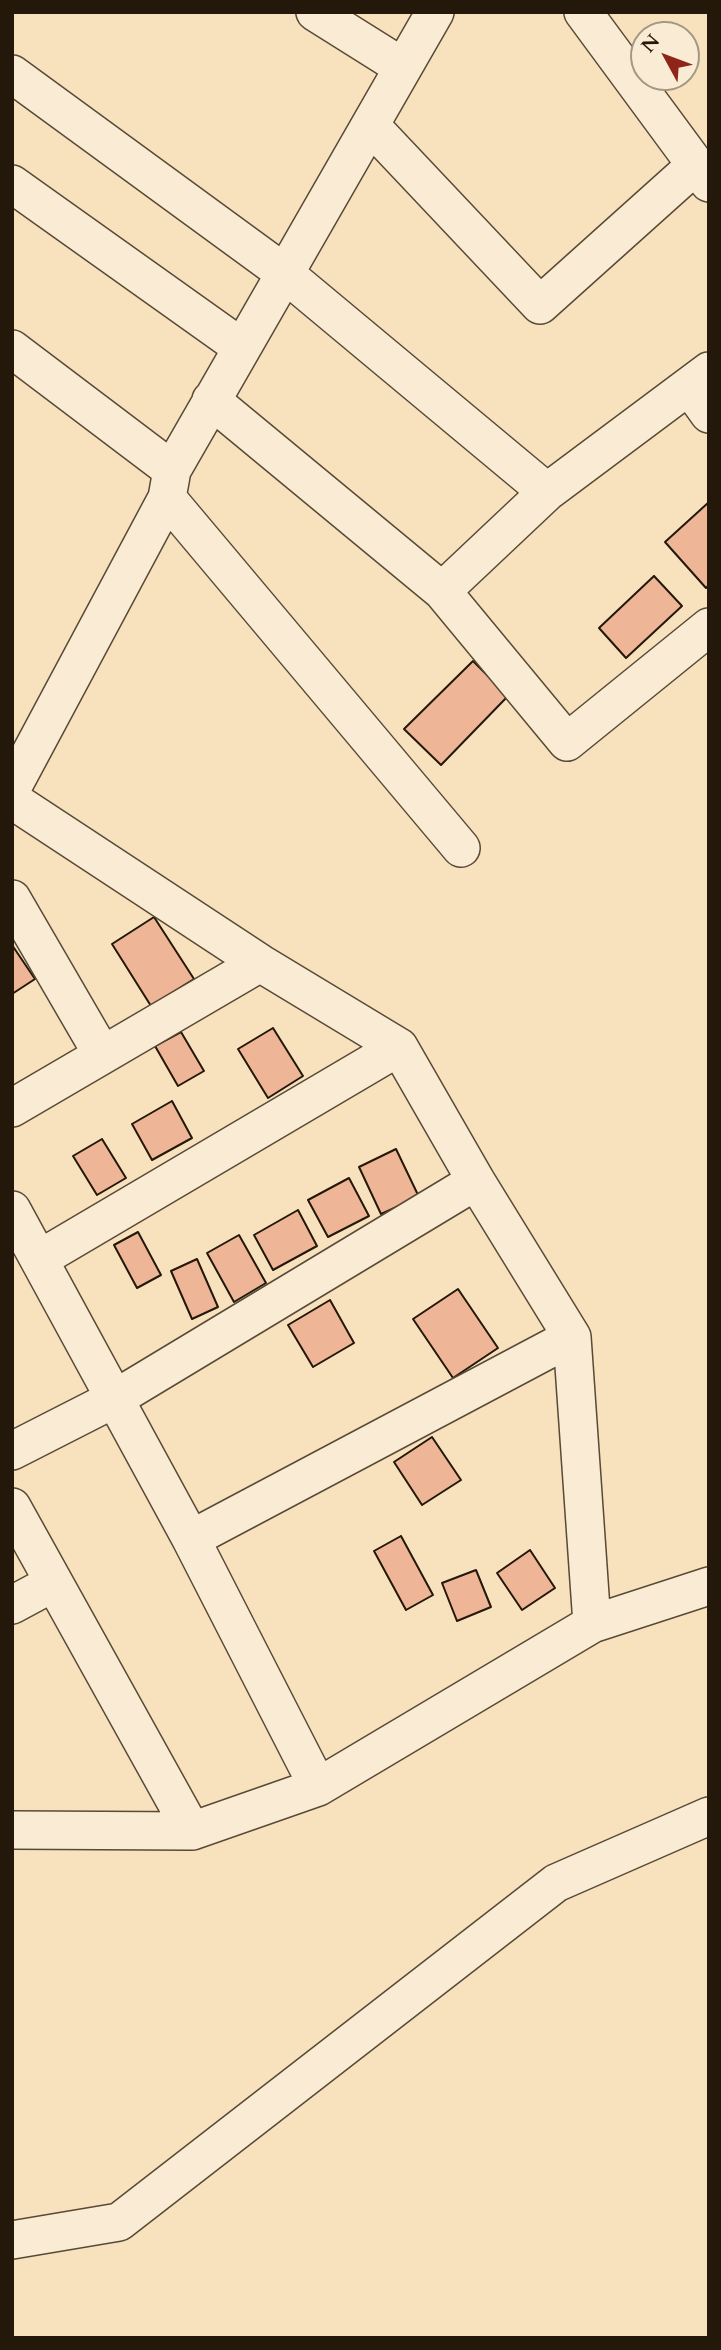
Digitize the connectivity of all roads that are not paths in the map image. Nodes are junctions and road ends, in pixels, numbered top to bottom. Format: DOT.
graph roads {
  1 [pos="315,12"];
  2 [pos="435,12"];
  3 [pos="583,12"];
  4 [pos="401,66"];
  5 [pos="12,74"];
  6 [pos="371,126"];
  7 [pos="703,174"];
  8 [pos="12,184"];
  9 [pos="284,272"];
  10 [pos="241,347"];
  11 [pos="12,349"];
  12 [pos="702,390"];
  13 [pos="211,400"];
  14 [pos="170,484"];
  15 [pos="547,492"];
  16 [pos="442,591"];
  17 [pos="709,627"];
  18 [pos="12,788"];
  19 [pos="12,800"];
  20 [pos="461,848"];
  21 [pos="12,899"];
  22 [pos="260,963"];
  23 [pos="399,1047"];
  24 [pos="102,1054"];
  25 [pos="12,1108"];
  26 [pos="476,1181"];
  27 [pos="12,1210"];
  28 [pos="41,1258"];
  29 [pos="572,1337"];
  30 [pos="116,1398"];
  31 [pos="12,1451"];
  32 [pos="12,1507"];
  33 [pos="191,1539"];
  34 [pos="52,1583"];
  35 [pos="709,1586"];
  36 [pos="12,1605"];
  37 [pos="592,1624"];
  38 [pos="318,1787"];
  39 [pos="709,1816"];
  40 [pos="15,1825"];
  41 [pos="192,1831"];
  42 [pos="12,2240"];
  1 -- 4 [label="street"];
  2 -- 4 [label="street"];
  3 -- 7 [label="street"];
  4 -- 6 [label="street"];
  5 -- 9 [label="street"];
  6 -- 7 [label="street"];
  6 -- 9 [label="street"];
  8 -- 10 [label="street"];
  9 -- 10 [label="street"];
  9 -- 15 [label="street"];
  10 -- 13 [label="street"];
  11 -- 14 [label="street"];
  12 -- 15 [label="street"];
  13 -- 14 [label="street"];
  13 -- 16 [label="street"];
  14 -- 18 [label="street"];
  14 -- 20 [label="street"];
  15 -- 16 [label="street"];
  16 -- 17 [label="street"];
  19 -- 22 [label="street"];
  21 -- 24 [label="street"];
  22 -- 23 [label="street"];
  22 -- 24 [label="street"];
  23 -- 26 [label="street"];
  23 -- 28 [label="street"];
  24 -- 25 [label="street"];
  26 -- 29 [label="street"];
  26 -- 30 [label="street"];
  27 -- 28 [label="street"];
  28 -- 30 [label="street"];
  29 -- 33 [label="street"];
  29 -- 37 [label="street"];
  30 -- 31 [label="street"];
  30 -- 33 [label="street"];
  32 -- 34 [label="street"];
  33 -- 38 [label="street"];
  34 -- 36 [label="street"];
  34 -- 41 [label="street"];
  35 -- 37 [label="street"];
  37 -- 38 [label="street"];
  38 -- 41 [label="street"];
  39 -- 42 [label="street"];
  40 -- 41 [label="street"];
}
